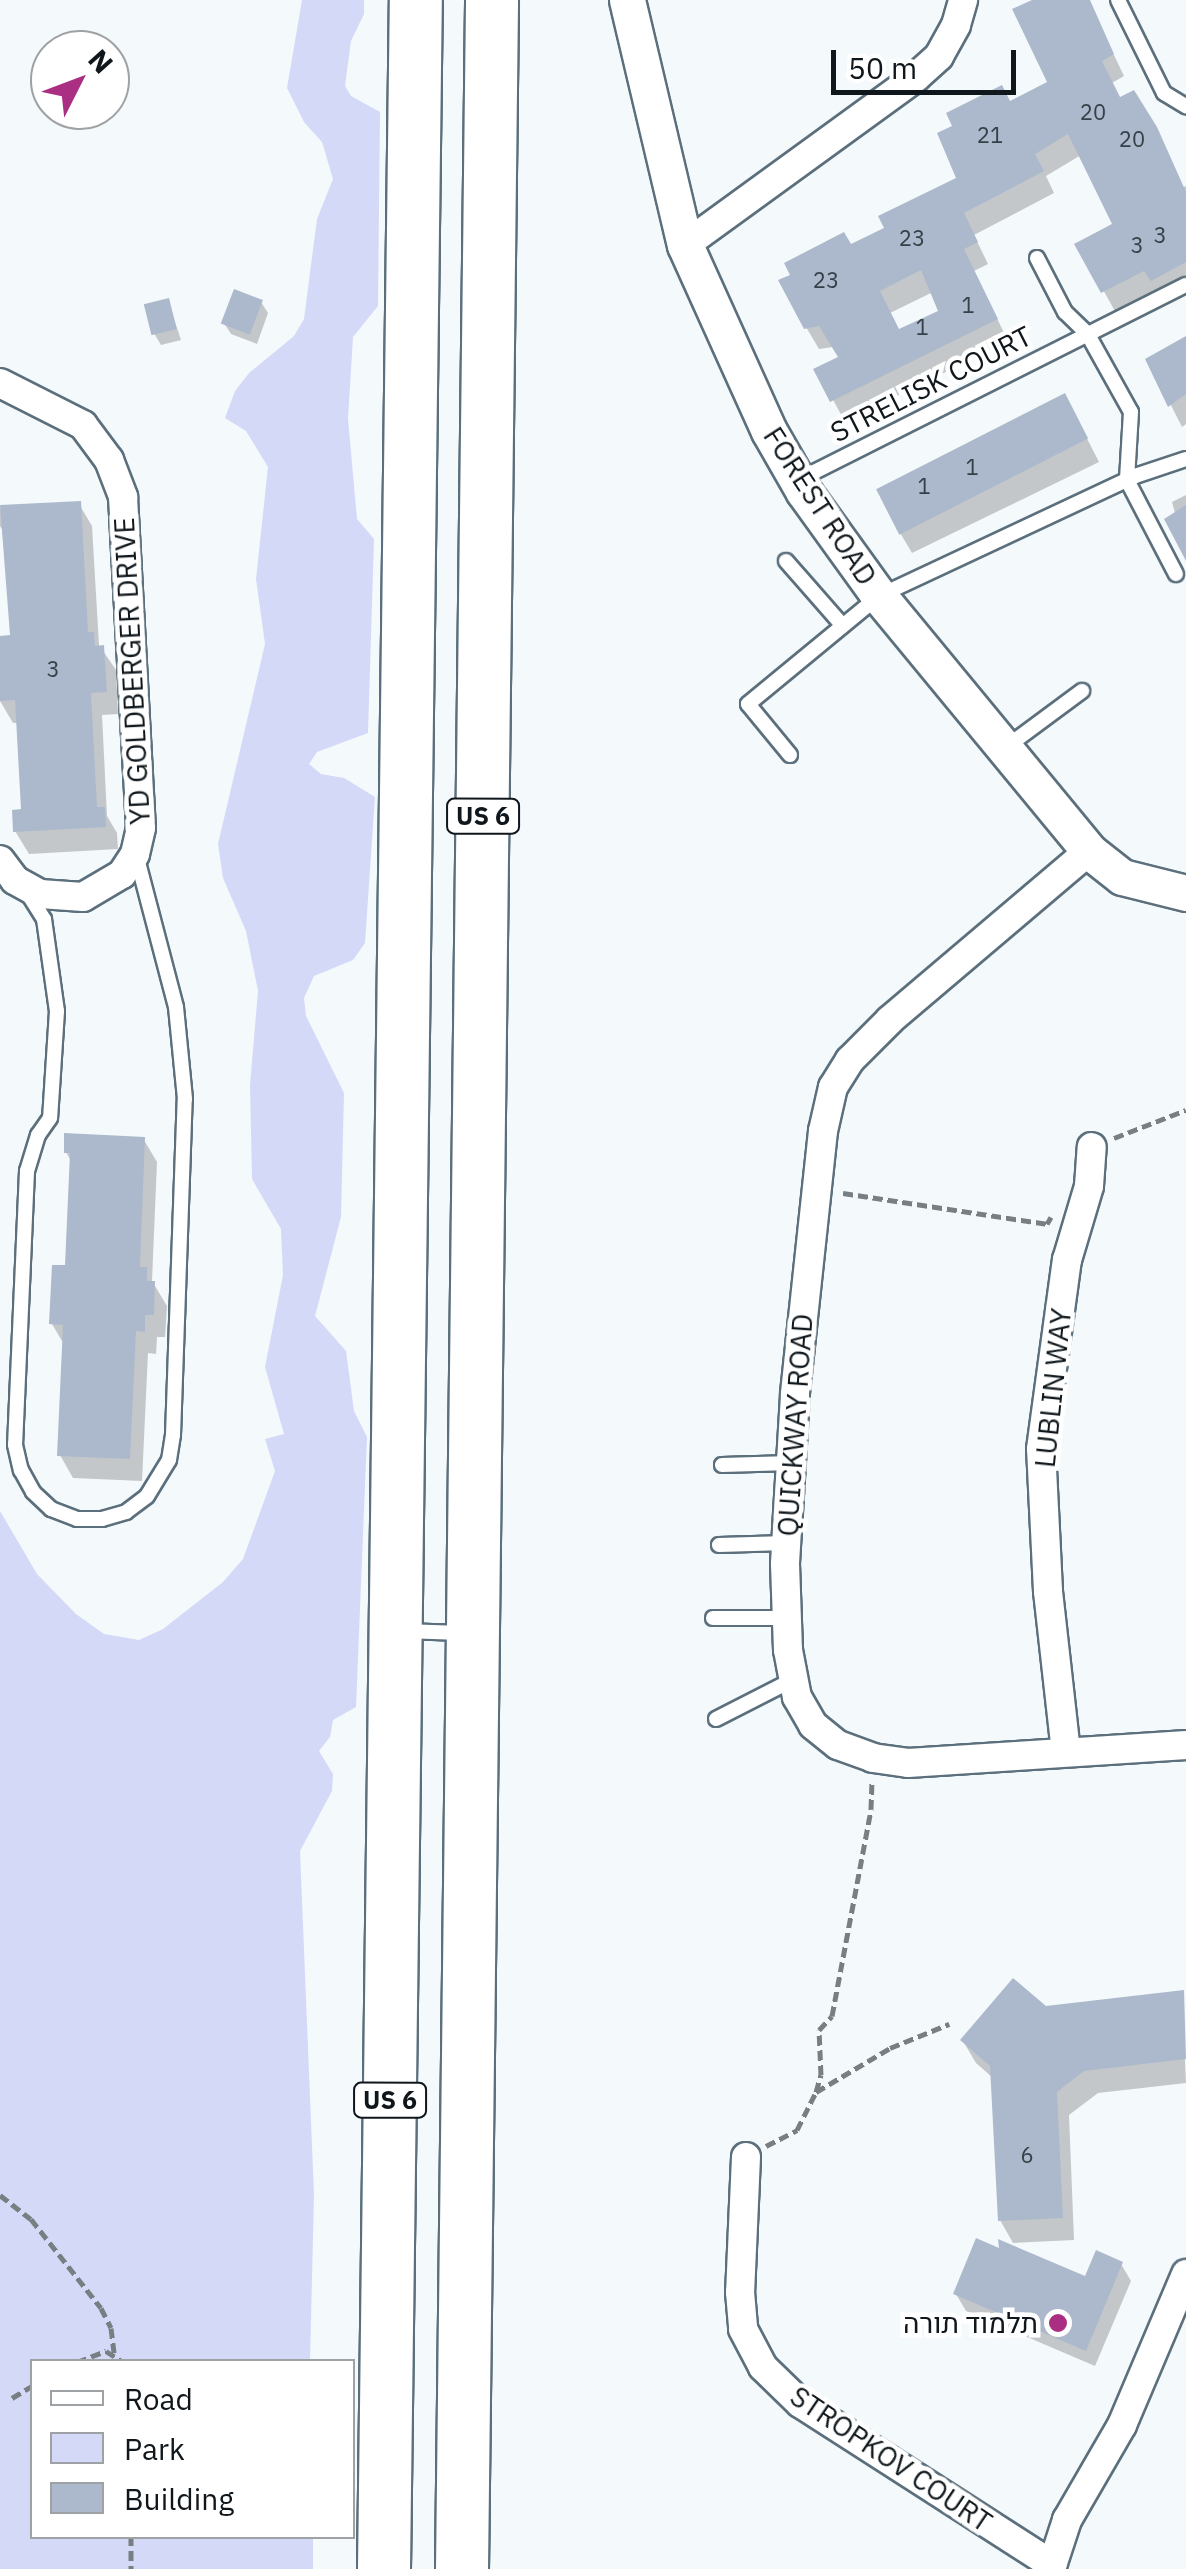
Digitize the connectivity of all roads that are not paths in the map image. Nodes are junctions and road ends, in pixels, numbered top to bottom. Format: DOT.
graph roads {
  1 [pos="416,0"];
  2 [pos="492,0"];
  3 [pos="627,0"];
  4 [pos="963,0"];
  5 [pos="1118,0"];
  6 [pos="1186,106"];
  7 [pos="685,245"];
  8 [pos="1037,258"];
  9 [pos="1186,285"];
  10 [pos="1087,333"];
  11 [pos="0,383"];
  12 [pos="1186,459"];
  13 [pos="797,480"];
  14 [pos="1127,480"];
  15 [pos="786,561"];
  16 [pos="1176,574"];
  17 [pos="879,596"];
  18 [pos="843,626"];
  19 [pos="1082,691"];
  20 [pos="1004,748"];
  21 [pos="790,755"];
  22 [pos="1089,851"];
  23 [pos="135,854"];
  24 [pos="0,860"];
  25 [pos="24,887"];
  26 [pos="1186,893"];
  27 [pos="1092,1147"];
  28 [pos="791,1463"];
  29 [pos="722,1465"];
  30 [pos="719,1544"];
  31 [pos="786,1544"];
  32 [pos="713,1618"];
  33 [pos="787,1618"];
  34 [pos="395,1630"];
  35 [pos="473,1633"];
  36 [pos="794,1679"];
  37 [pos="716,1719"];
  38 [pos="1186,1746"];
  39 [pos="1066,1752"];
  40 [pos="746,2157"];
  41 [pos="1186,2274"];
  42 [pos="1052,2567"];
  43 [pos="384,2569"];
  44 [pos="462,2569"];
  1 -- 34 [label="highway, US 6"];
  2 -- 35 [label="highway, US 6"];
  3 -- 7 [label="street, FOREST ROAD"];
  4 -- 7 [label="street"];
  5 -- 6 [label="lane"];
  7 -- 13 [label="street, FOREST ROAD"];
  8 -- 10 [label="lane"];
  9 -- 10 [label="lane, STRELISK COURT"];
  10 -- 13 [label="lane, STRELISK COURT"];
  10 -- 14 [label="lane"];
  11 -- 23 [label="street, YD GOLDBERGER DRIVE"];
  12 -- 14 [label="lane"];
  13 -- 17 [label="street, FOREST ROAD"];
  14 -- 16 [label="lane"];
  14 -- 17 [label="lane"];
  15 -- 18 [label="lane"];
  17 -- 18 [label="lane"];
  17 -- 20 [label="street, FOREST ROAD"];
  18 -- 21 [label="lane"];
  19 -- 20 [label="lane"];
  20 -- 22 [label="street, FOREST ROAD"];
  22 -- 26 [label="street, FOREST ROAD"];
  22 -- 28 [label="street, QUICKWAY ROAD"];
  23 -- 25 [label="street, YD GOLDBERGER DRIVE"];
  23 -- 25 [label="lane"];
  24 -- 25 [label="street"];
  27 -- 39 [label="street, LUBLIN WAY"];
  28 -- 29 [label="lane"];
  28 -- 31 [label="street, QUICKWAY ROAD"];
  30 -- 31 [label="lane"];
  31 -- 33 [label="street, QUICKWAY ROAD"];
  32 -- 33 [label="lane"];
  33 -- 36 [label="street, QUICKWAY ROAD"];
  34 -- 35 [label="lane"];
  34 -- 43 [label="highway, US 6"];
  35 -- 44 [label="highway, US 6"];
  36 -- 37 [label="lane"];
  36 -- 39 [label="street, QUICKWAY ROAD"];
  38 -- 39 [label="street, QUICKWAY ROAD"];
  40 -- 42 [label="street, STROPKOV COURT"];
  41 -- 42 [label="street"];
}
